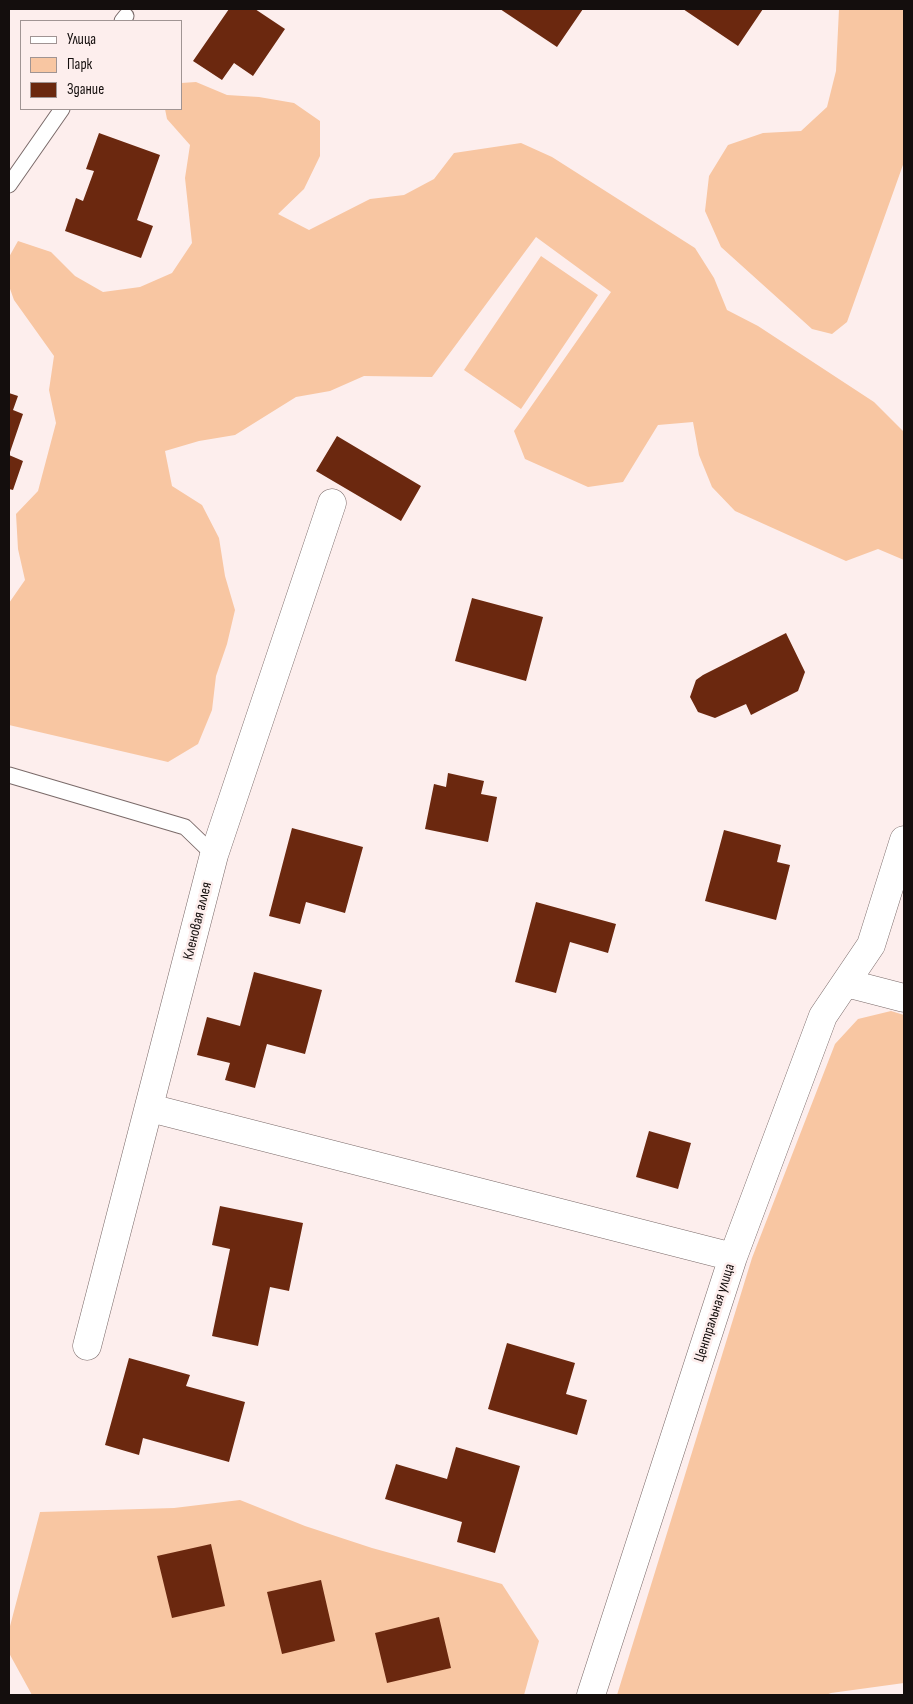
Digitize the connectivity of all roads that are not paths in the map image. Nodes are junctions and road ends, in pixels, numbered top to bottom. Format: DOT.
graph roads {
  1 [pos="61,110"];
  2 [pos="9,185"];
  3 [pos="332,503"];
  4 [pos="9,775"];
  5 [pos="904,840"];
  6 [pos="214,855"];
  7 [pos="846,982"];
  8 [pos="904,998"];
  9 [pos="150,1108"];
  10 [pos="734,1257"];
  11 [pos="87,1346"];
  12 [pos="591,1695"];
  1 -- 2 [label="lane"];
  3 -- 6 [label="street, Кленовая аллея"];
  4 -- 6 [label="lane"];
  5 -- 7 [label="street, Центральная улица"];
  6 -- 9 [label="street, Кленовая аллея"];
  7 -- 8 [label="street"];
  7 -- 10 [label="street, Центральная улица"];
  9 -- 10 [label="street"];
  9 -- 11 [label="street, Кленовая аллея"];
  10 -- 12 [label="street, Центральная улица"];
}
